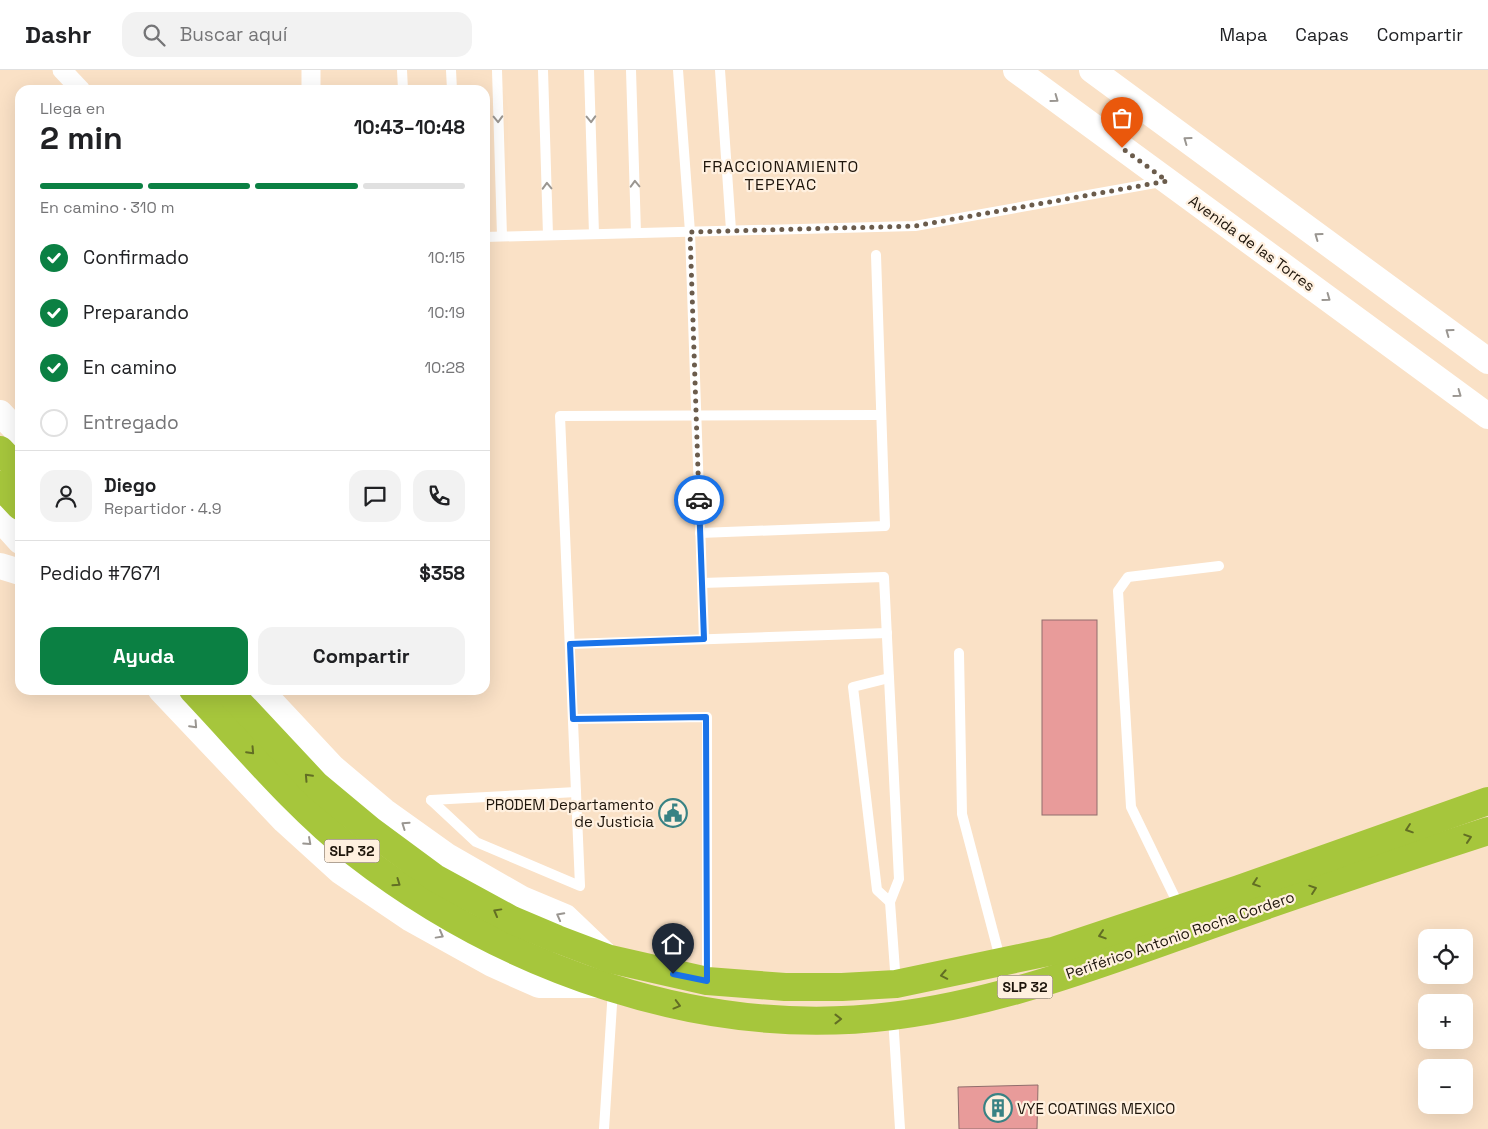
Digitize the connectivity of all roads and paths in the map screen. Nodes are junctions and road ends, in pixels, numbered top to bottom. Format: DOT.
graph roads {
  1 [pos="62,70"];
  2 [pos="311,70"];
  3 [pos="402,70"];
  4 [pos="451,70"];
  5 [pos="497,70"];
  6 [pos="543,70"];
  7 [pos="589,70"];
  8 [pos="631,70"];
  9 [pos="678,70"];
  10 [pos="720,70"];
  11 [pos="1016,70"];
  12 [pos="1092,70"];
  13 [pos="76,85"];
  14 [pos="311,85"];
  15 [pos="402,85"];
  16 [pos="452,85"];
  17 [pos="1167,181"];
  18 [pos="731,230"];
  19 [pos="690,232"];
  20 [pos="636,233"];
  21 [pos="594,234"];
  22 [pos="548,235"];
  23 [pos="502,236"];
  24 [pos="490,237"];
  25 [pos="876,255"];
  26 [pos="1488,361"];
  27 [pos="0,413"];
  28 [pos="882,415"];
  29 [pos="696,416"];
  30 [pos="1488,416"];
  31 [pos="15,429"];
  32 [pos="0,450"];
  33 [pos="15,466"];
  34 [pos="0,485"];
  35 [pos="15,501"];
  36 [pos="0,519"];
  37 [pos="700,533"];
  38 [pos="15,535"];
  39 [pos="0,566"];
  40 [pos="1219,566"];
  41 [pos="15,570"];
  42 [pos="702,583"];
  43 [pos="887,634"];
  44 [pos="704,639"];
  45 [pos="570,644"];
  46 [pos="959,653"];
  47 [pos="889,678"];
  48 [pos="166,695"];
  49 [pos="198,695"];
  50 [pos="232,695"];
  51 [pos="265,695"];
  52 [pos="573,719"];
  53 [pos="576,792"];
  54 [pos="1488,801"];
  55 [pos="1488,831"];
  56 [pos="890,902"];
  57 [pos="1180,909"];
  58 [pos="610,959"];
  59 [pos="1002,963"];
  60 [pos="707,981"];
  61 [pos="896,984"];
  62 [pos="607,987"];
  63 [pos="892,1016"];
  64 [pos="604,1129"];
  65 [pos="900,1129"];
  1 -- 13 [label="street"];
  2 -- 14 [label="street"];
  3 -- 15 [label="lane"];
  4 -- 16 [label="lane"];
  5 -- 23 [label="lane, one-way"];
  22 -- 6 [label="lane, one-way"];
  7 -- 21 [label="lane, one-way"];
  20 -- 8 [label="lane, one-way"];
  9 -- 19 [label="lane"];
  10 -- 18 [label="lane"];
  11 -- 17 [label="main road, Avenida de las Torres, one-way"];
  26 -- 12 [label="main road, one-way"];
  17 -- 18 [label="lane"];
  17 -- 30 [label="main road, Avenida de las Torres, one-way"];
  18 -- 19 [label="lane"];
  19 -- 20 [label="lane"];
  19 -- 29 [label="lane"];
  20 -- 21 [label="lane"];
  21 -- 22 [label="lane"];
  22 -- 23 [label="lane"];
  23 -- 24 [label="lane"];
  25 -- 28 [label="lane"];
  27 -- 31 [label="main road"];
  28 -- 29 [label="lane"];
  28 -- 37 [label="lane"];
  29 -- 37 [label="lane"];
  29 -- 45 [label="lane"];
  32 -- 33 [label="highway"];
  34 -- 35 [label="highway"];
  36 -- 38 [label="main road"];
  37 -- 42 [label="lane"];
  39 -- 41 [label="main road"];
  40 -- 57 [label="lane"];
  42 -- 43 [label="lane"];
  42 -- 44 [label="lane"];
  43 -- 44 [label="lane"];
  43 -- 47 [label="lane"];
  44 -- 45 [label="lane"];
  45 -- 52 [label="lane"];
  46 -- 59 [label="lane"];
  47 -- 56 [label="lane"];
  47 -- 56 [label="lane"];
  48 -- 62 [label="main road, one-way"];
  49 -- 62 [label="highway, Periférico Antonio Rocha Cordero / SLP 32, one-way"];
  58 -- 50 [label="highway, Periférico Antonio Rocha Cordero / SLP 32, one-way"];
  58 -- 51 [label="main road, one-way"];
  52 -- 53 [label="lane"];
  52 -- 60 [label="lane"];
  53 -- 53 [label="lane"];
  54 -- 57 [label="highway, Periférico Antonio Rocha Cordero / SLP 32, one-way"];
  63 -- 55 [label="highway, Periférico Antonio Rocha Cordero / SLP 32, one-way"];
  56 -- 61 [label="lane"];
  57 -- 59 [label="highway, Periférico Antonio Rocha Cordero / SLP 32, one-way"];
  58 -- 60 [label="highway, Periférico Antonio Rocha Cordero / SLP 32"];
  59 -- 61 [label="highway, Periférico Antonio Rocha Cordero / SLP 32, one-way"];
  60 -- 61 [label="highway, Periférico Antonio Rocha Cordero / SLP 32"];
  62 -- 63 [label="highway, Periférico Antonio Rocha Cordero / SLP 32, one-way"];
  62 -- 64 [label="lane"];
  63 -- 65 [label="lane"];
}
